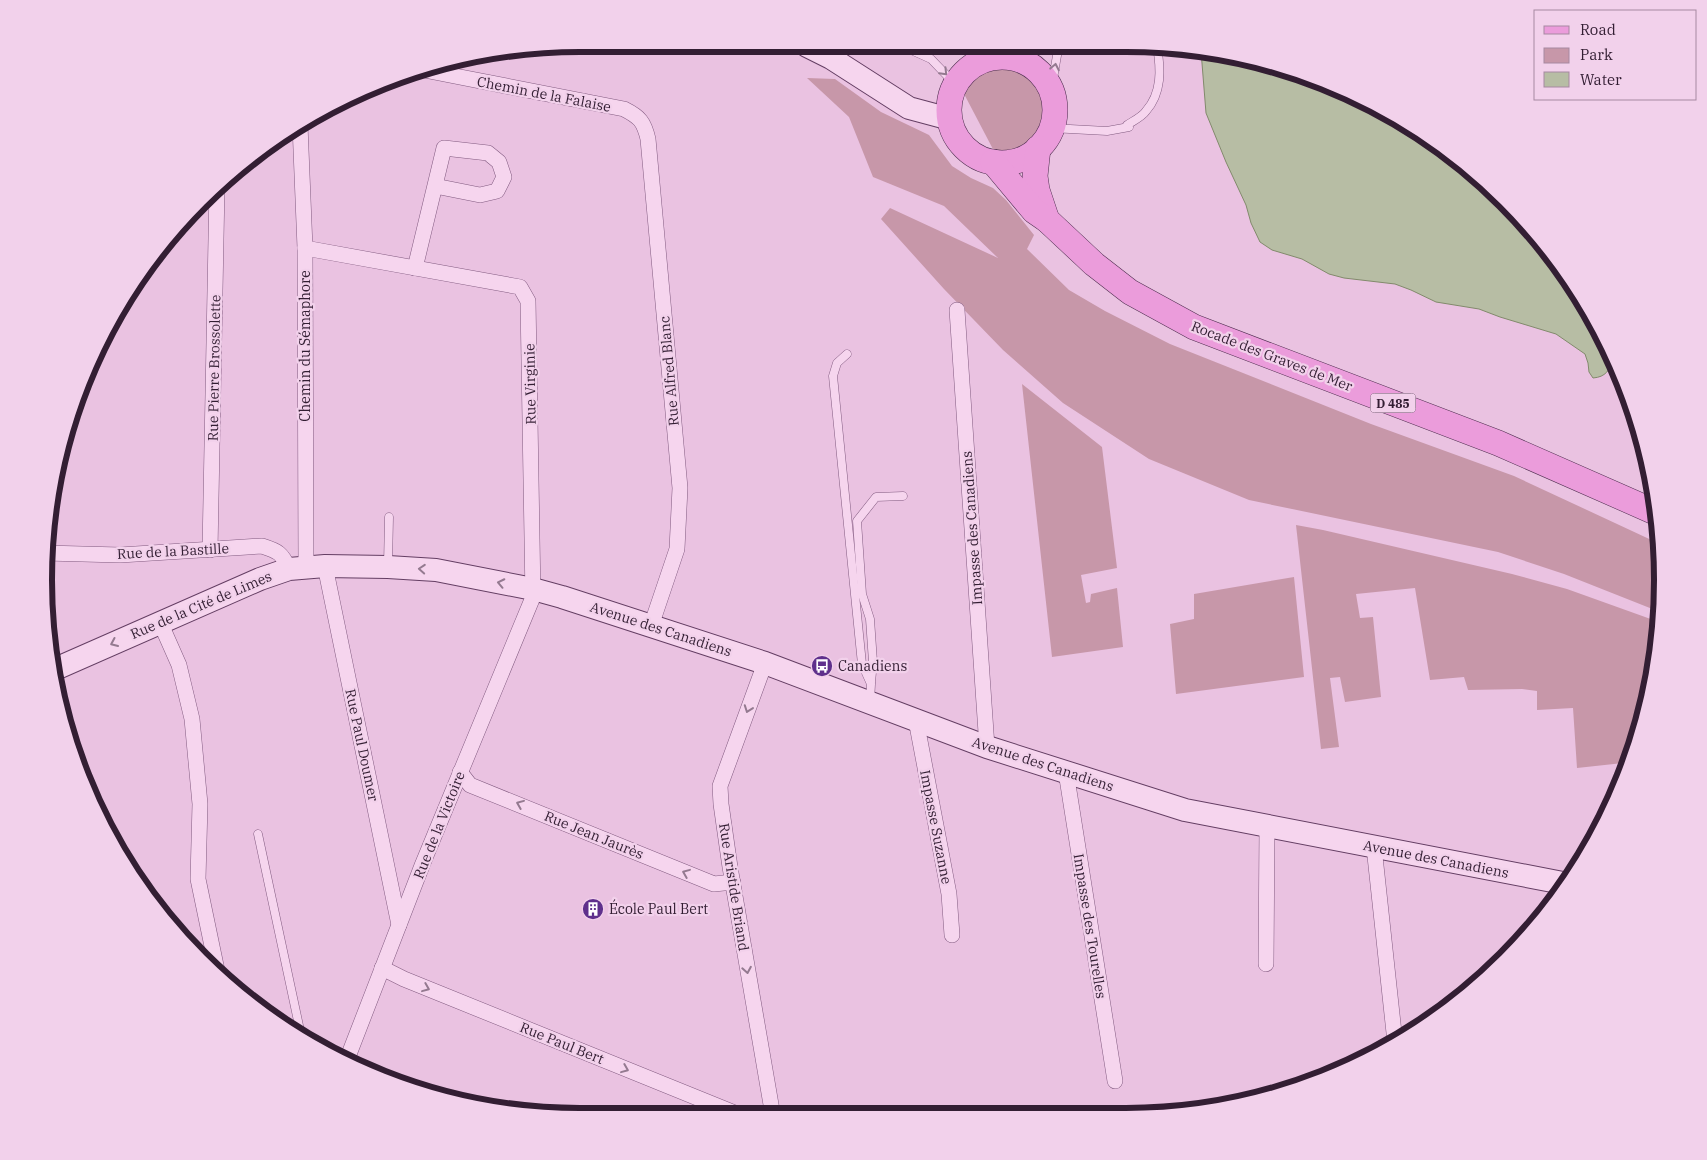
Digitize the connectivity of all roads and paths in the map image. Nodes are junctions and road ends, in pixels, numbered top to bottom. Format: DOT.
graph roads {
  1 [pos="819,52"];
  2 [pos="914,52"];
  3 [pos="1058,52"];
  4 [pos="980,53"];
  5 [pos="1158,54"];
  6 [pos="436,72"];
  7 [pos="955,84"];
  8 [pos="1051,90"];
  9 [pos="637,116"];
  10 [pos="950,119"];
  11 [pos="300,133"];
  12 [pos="1045,138"];
  13 [pos="992,162"];
  14 [pos="435,186"];
  15 [pos="217,198"];
  16 [pos="1047,220"];
  17 [pos="305,248"];
  18 [pos="415,268"];
  19 [pos="956,310"];
  20 [pos="847,354"];
  21 [pos="903,496"];
  22 [pos="1650,510"];
  23 [pos="389,517"];
  24 [pos="210,550"];
  25 [pos="54,553"];
  26 [pos="307,567"];
  27 [pos="388,567"];
  28 [pos="533,590"];
  29 [pos="160,622"];
  30 [pos="651,626"];
  31 [pos="765,663"];
  32 [pos="60,667"];
  33 [pos="871,693"];
  34 [pos="916,720"];
  35 [pos="987,747"];
  36 [pos="460,772"];
  37 [pos="1066,772"];
  38 [pos="1267,827"];
  39 [pos="258,834"];
  40 [pos="1374,847"];
  41 [pos="733,882"];
  42 [pos="1559,882"];
  43 [pos="398,925"];
  44 [pos="952,935"];
  45 [pos="215,961"];
  46 [pos="1266,964"];
  47 [pos="382,968"];
  48 [pos="299,1027"];
  49 [pos="1394,1035"];
  50 [pos="349,1054"];
  51 [pos="1115,1081"];
  52 [pos="722,1108"];
  53 [pos="771,1108"];
  1 -- 10 [label="street"];
  2 -- 7 [label="lane, one-way"];
  8 -- 3 [label="lane, one-way"];
  4 -- 7 [label="main road"];
  4 -- 8 [label="main road"];
  5 -- 12 [label="lane"];
  6 -- 9 [label="street, Chemin de la Falaise"];
  7 -- 10 [label="main road"];
  8 -- 12 [label="main road"];
  9 -- 30 [label="street, Rue Alfred Blanc"];
  10 -- 13 [label="main road"];
  11 -- 17 [label="street, Chemin du Sémaphore"];
  12 -- 13 [label="main road"];
  12 -- 16 [label="main road, D 485"];
  13 -- 16 [label="main road, Rocade des Graves de Mer"];
  14 -- 14 [label="street"];
  14 -- 18 [label="street"];
  15 -- 24 [label="street, Rue Pierre Brossolette"];
  16 -- 22 [label="main road, Rocade des Graves de Mer / D 485"];
  17 -- 18 [label="street, Rue Virginie"];
  17 -- 26 [label="street, Chemin du Sémaphore"];
  18 -- 28 [label="street, Rue Virginie"];
  19 -- 35 [label="street, Impasse des Canadiens"];
  20 -- 33 [label="lane"];
  21 -- 33 [label="lane"];
  23 -- 27 [label="lane"];
  24 -- 25 [label="street, Rue de la Bastille"];
  24 -- 26 [label="street, Rue de la Bastille"];
  26 -- 27 [label="street, Rue de la Cité de Limes"];
  26 -- 29 [label="street, Rue de la Cité de Limes"];
  26 -- 43 [label="street, Rue Paul Doumer"];
  28 -- 27 [label="street, Rue de la Cité de Limes, one-way"];
  28 -- 30 [label="street, Avenue des Canadiens"];
  28 -- 36 [label="street, Rue de la Victoire"];
  29 -- 32 [label="street, Rue de la Cité de Limes, one-way"];
  29 -- 45 [label="street"];
  30 -- 31 [label="street, Avenue des Canadiens"];
  31 -- 33 [label="street, Avenue des Canadiens"];
  31 -- 41 [label="street, Rue Aristide Briand, one-way"];
  33 -- 34 [label="street, Avenue des Canadiens"];
  34 -- 35 [label="street, Avenue des Canadiens"];
  34 -- 44 [label="street, Impasse Suzanne"];
  35 -- 37 [label="street, Avenue des Canadiens"];
  41 -- 36 [label="street, Rue Jean Jaurès, one-way"];
  36 -- 43 [label="street, Rue de la Victoire"];
  37 -- 38 [label="street, Avenue des Canadiens"];
  37 -- 51 [label="street, Impasse des Tourelles"];
  38 -- 40 [label="street, Avenue des Canadiens"];
  38 -- 46 [label="street"];
  39 -- 48 [label="lane"];
  40 -- 42 [label="street, Avenue des Canadiens"];
  40 -- 49 [label="street"];
  41 -- 53 [label="street, Rue Aristide Briand, one-way"];
  43 -- 47 [label="street, Rue de la Victoire"];
  47 -- 50 [label="street, Rue de la Victoire"];
  47 -- 52 [label="street, Rue Paul Bert, one-way"];
}
